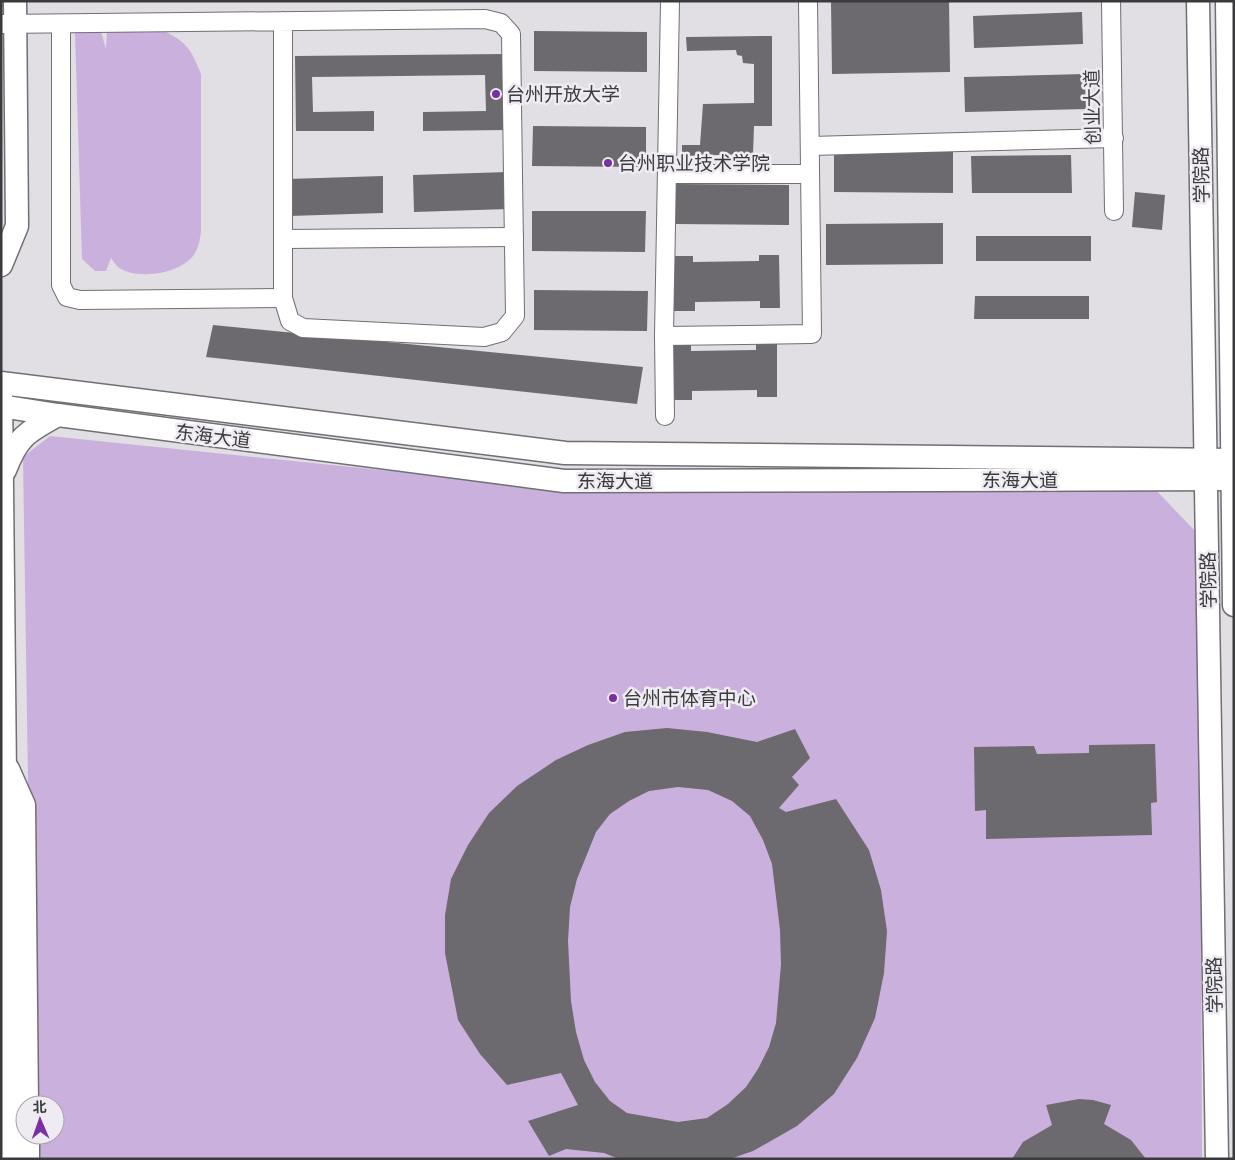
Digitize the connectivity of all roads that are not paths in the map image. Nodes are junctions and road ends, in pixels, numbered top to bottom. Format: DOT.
graph roads {
  1 [pos="15,1"];
  2 [pos="670,1"];
  3 [pos="808,1"];
  4 [pos="1111,1"];
  5 [pos="1198,1"];
  6 [pos="1229,13"];
  7 [pos="283,22"];
  8 [pos="8,24"];
  9 [pos="61,24"];
  10 [pos="1114,138"];
  11 [pos="810,146"];
  12 [pos="668,174"];
  13 [pos="810,174"];
  14 [pos="1114,212"];
  15 [pos="514,237"];
  16 [pos="284,239"];
  17 [pos="1,265"];
  18 [pos="283,298"];
  19 [pos="664,336"];
  20 [pos="1,383"];
  21 [pos="2,400"];
  22 [pos="58,415"];
  23 [pos="665,416"];
  24 [pos="1206,469"];
  25 [pos="1233,469"];
  26 [pos="2,478"];
  27 [pos="1234,605"];
  28 [pos="5,762"];
  29 [pos="28,1095"];
  30 [pos="28,1145"];
  31 [pos="9,1159"];
  32 [pos="28,1159"];
  33 [pos="1217,1159"];
  1 -- 8 [label="main road"];
  2 -- 12 [label="lane"];
  3 -- 11 [label="lane"];
  4 -- 10 [label="lane, 创业大道"];
  5 -- 24 [label="main road, 学院路"];
  6 -- 25 [label="main road, 学院路"];
  7 -- 9 [label="lane"];
  7 -- 15 [label="lane"];
  7 -- 16 [label="lane"];
  8 -- 9 [label="lane"];
  8 -- 17 [label="main road"];
  9 -- 18 [label="lane"];
  10 -- 11 [label="lane"];
  10 -- 14 [label="lane, 创业大道"];
  11 -- 13 [label="lane"];
  12 -- 13 [label="lane"];
  12 -- 19 [label="lane"];
  13 -- 19 [label="lane"];
  15 -- 16 [label="lane"];
  15 -- 18 [label="lane"];
  16 -- 18 [label="lane"];
  19 -- 23 [label="lane"];
  20 -- 24 [label="main road, 东海大道"];
  21 -- 22 [label="main road, 东海大道"];
  21 -- 26 [label="main road"];
  22 -- 24 [label="main road, 东海大道"];
  22 -- 26 [label="main road"];
  24 -- 25 [label="main road, 东海大道"];
  24 -- 33 [label="main road, 学院路"];
  25 -- 27 [label="main road, 学院路"];
  26 -- 28 [label="main road"];
  28 -- 29 [label="main road"];
  28 -- 31 [label="main road"];
  30 -- 32 [label="main road"];
}
